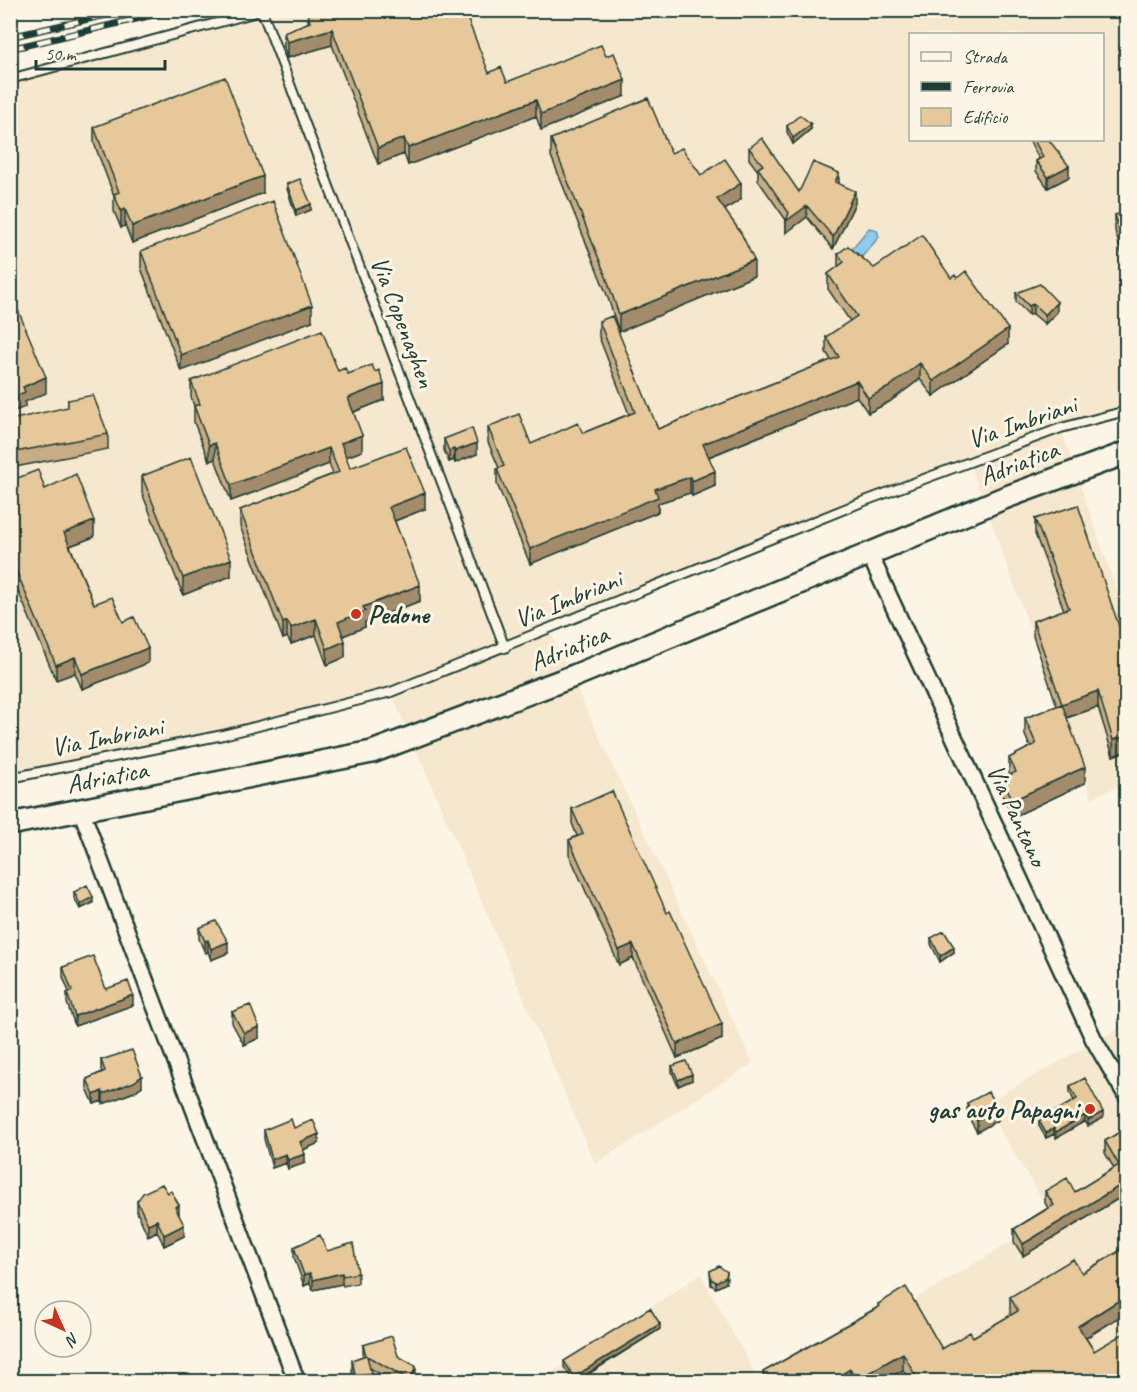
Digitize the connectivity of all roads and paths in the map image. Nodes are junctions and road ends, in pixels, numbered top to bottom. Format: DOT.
graph roads {
  1 [pos="263,11"];
  2 [pos="10,79"];
  3 [pos="1126,411"];
  4 [pos="1126,453"];
  5 [pos="869,553"];
  6 [pos="505,648"];
  7 [pos="10,778"];
  8 [pos="81,810"];
  9 [pos="10,824"];
  10 [pos="1126,1095"];
  11 [pos="297,1382"];
  1 -- 2 [label="lane"];
  1 -- 6 [label="lane, Via Copenaghen"];
  3 -- 6 [label="lane, Via Imbriani"];
  4 -- 5 [label="main road, Adriatica"];
  5 -- 8 [label="main road, Adriatica"];
  5 -- 10 [label="street, Via Pantano"];
  6 -- 7 [label="lane, Via Imbriani"];
  8 -- 9 [label="main road, Adriatica"];
  8 -- 11 [label="street"];
}
